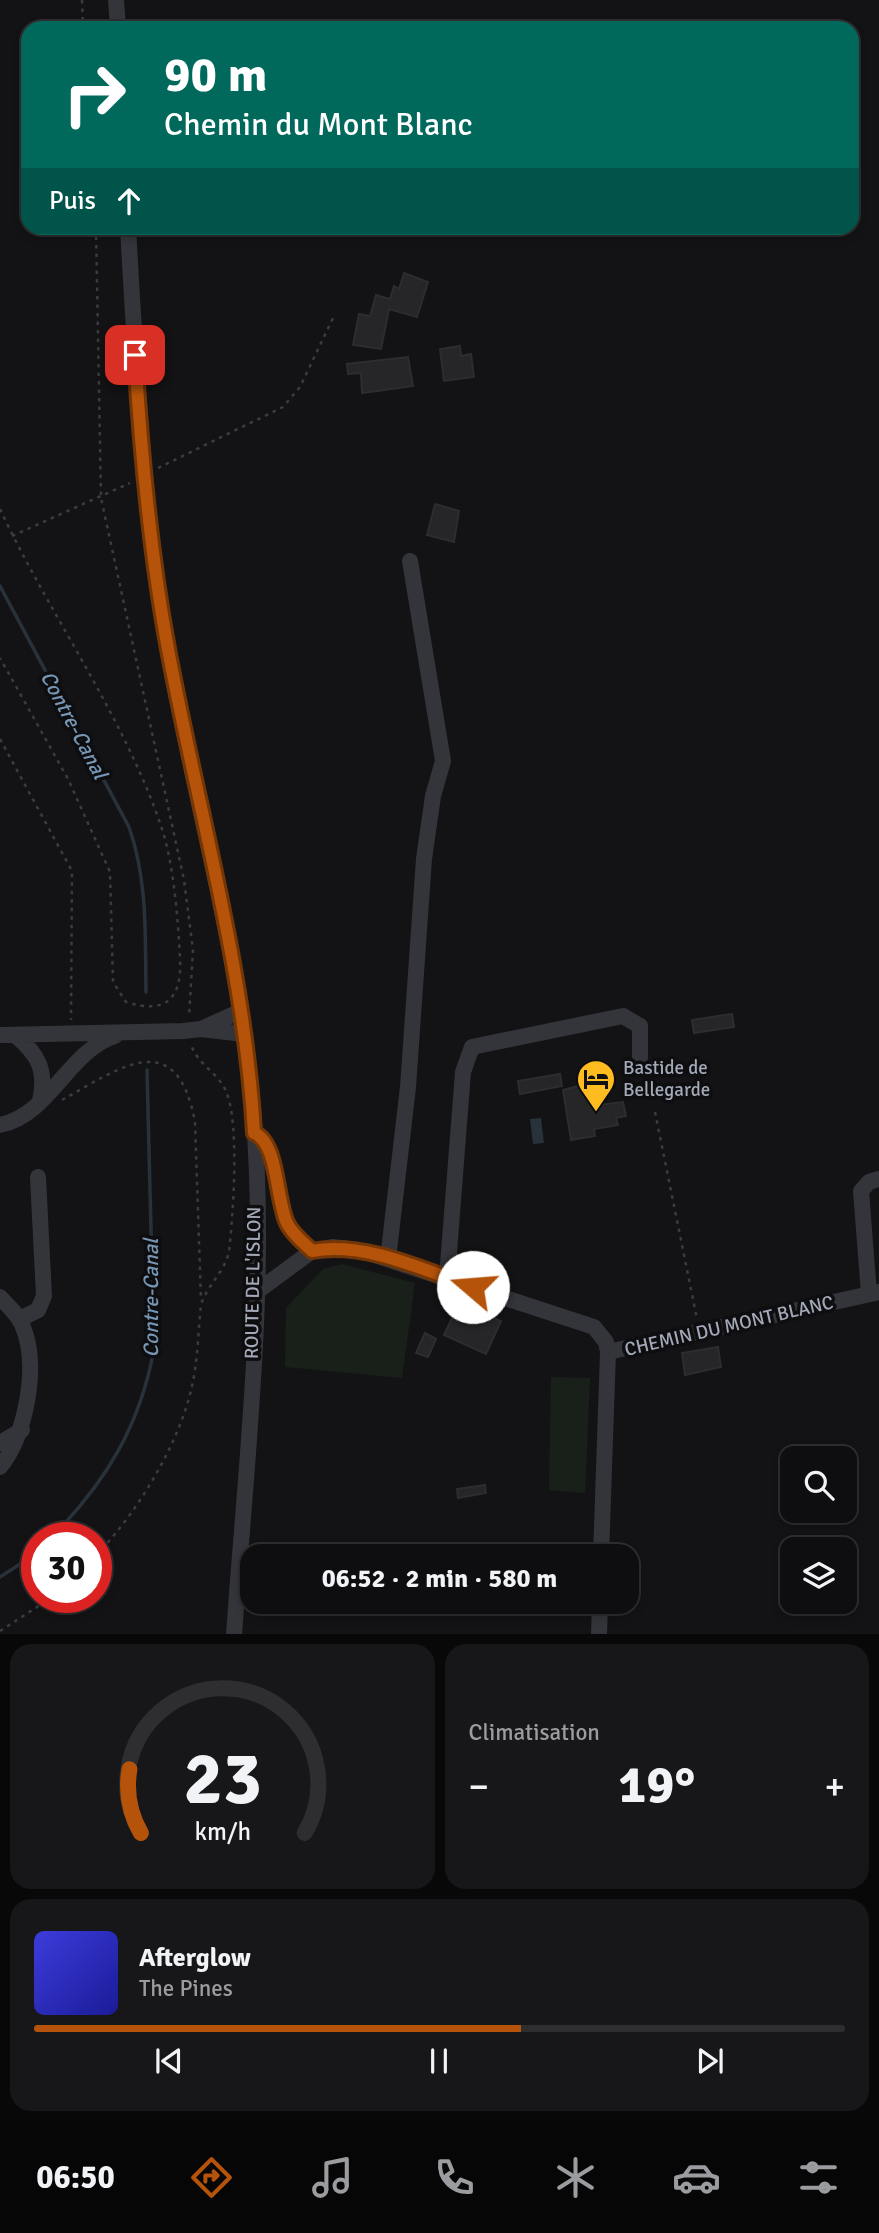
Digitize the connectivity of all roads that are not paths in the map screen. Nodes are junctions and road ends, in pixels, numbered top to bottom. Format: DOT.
graph roads {
  1 [pos="116,0"];
  2 [pos="118,21"];
  3 [pos="128,235"];
  4 [pos="410,561"];
  5 [pos="241,1011"];
  6 [pos="193,1031"];
  7 [pos="124,1034"];
  8 [pos="244,1034"];
  9 [pos="7,1035"];
  10 [pos="640,1058"];
  11 [pos="40,1101"];
  12 [pos="0,1125"];
  13 [pos="254,1133"];
  14 [pos="38,1177"];
  15 [pos="879,1180"];
  16 [pos="312,1251"];
  17 [pos="388,1259"];
  18 [pos="447,1278"];
  19 [pos="256,1293"];
  20 [pos="874,1293"];
  21 [pos="0,1297"];
  22 [pos="20,1319"];
  23 [pos="607,1352"];
  24 [pos="22,1430"];
  25 [pos="0,1443"];
  26 [pos="0,1467"];
  27 [pos="601,1544"];
  28 [pos="600,1614"];
  29 [pos="234,1634"];
  30 [pos="599,1634"];
  1 -- 2 [label="street"];
  3 -- 5 [label="street, ROUTE DE L'ISLON"];
  4 -- 17 [label="street"];
  5 -- 6 [label="street"];
  5 -- 8 [label="street, ROUTE DE L'ISLON"];
  6 -- 7 [label="street"];
  6 -- 8 [label="street"];
  7 -- 9 [label="street"];
  7 -- 11 [label="street"];
  8 -- 13 [label="street, ROUTE DE L'ISLON"];
  9 -- 11 [label="street"];
  10 -- 18 [label="street"];
  11 -- 12 [label="street"];
  13 -- 16 [label="street"];
  13 -- 19 [label="street, ROUTE DE L'ISLON"];
  14 -- 22 [label="street"];
  15 -- 20 [label="street"];
  16 -- 17 [label="street, CHEMIN DU MONT BLANC"];
  16 -- 19 [label="street"];
  17 -- 18 [label="street, CHEMIN DU MONT BLANC"];
  18 -- 23 [label="street, CHEMIN DU MONT BLANC"];
  19 -- 29 [label="street, ROUTE DE L'ISLON"];
  20 -- 23 [label="street, CHEMIN DU MONT BLANC"];
  21 -- 22 [label="street"];
  22 -- 24 [label="street"];
  23 -- 27 [label="street"];
  24 -- 25 [label="street"];
  24 -- 26 [label="street"];
  28 -- 30 [label="street"];
}
